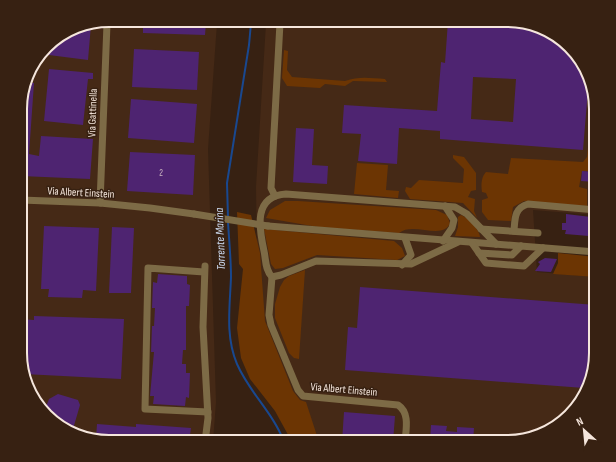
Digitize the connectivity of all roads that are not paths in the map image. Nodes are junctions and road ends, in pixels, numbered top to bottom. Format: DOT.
graph roads {
  1 [pos="107,27"];
  2 [pos="280,27"];
  3 [pos="275,196"];
  4 [pos="27,200"];
  5 [pos="100,203"];
  6 [pos="445,206"];
  7 [pos="589,209"];
  8 [pos="481,229"];
  9 [pos="514,231"];
  10 [pos="538,232"];
  11 [pos="405,238"];
  12 [pos="443,241"];
  13 [pos="458,242"];
  14 [pos="472,243"];
  15 [pos="496,244"];
  16 [pos="521,246"];
  17 [pos="543,248"];
  18 [pos="589,251"];
  19 [pos="479,253"];
  20 [pos="402,265"];
  21 [pos="272,277"];
  22 [pos="208,412"];
  23 [pos="206,435"];
  24 [pos="405,435"];
  1 -- 5 [label="street, Via Gattinella"];
  2 -- 3 [label="street"];
  3 -- 6 [label="street"];
  3 -- 21 [label="street, Via Albert Einstein"];
  4 -- 5 [label="street, Via Albert Einstein"];
  5 -- 11 [label="street, Via Albert Einstein, bridge"];
  6 -- 8 [label="street"];
  6 -- 12 [label="street"];
  7 -- 9 [label="street"];
  8 -- 9 [label="street"];
  8 -- 15 [label="street"];
  9 -- 10 [label="street"];
  11 -- 12 [label="street, Via Albert Einstein"];
  11 -- 20 [label="street"];
  12 -- 13 [label="street, Via Albert Einstein"];
  13 -- 14 [label="street, Via Albert Einstein"];
  13 -- 20 [label="street"];
  14 -- 15 [label="street, Via Albert Einstein"];
  14 -- 19 [label="street"];
  15 -- 16 [label="street, Via Albert Einstein"];
  16 -- 17 [label="street, Via Albert Einstein"];
  16 -- 19 [label="street"];
  17 -- 18 [label="street, Via Albert Einstein"];
  17 -- 19 [label="street"];
  20 -- 21 [label="street"];
  21 -- 24 [label="street, Via Albert Einstein"];
  22 -- 22 [label="street"];
  22 -- 23 [label="street"];
}
